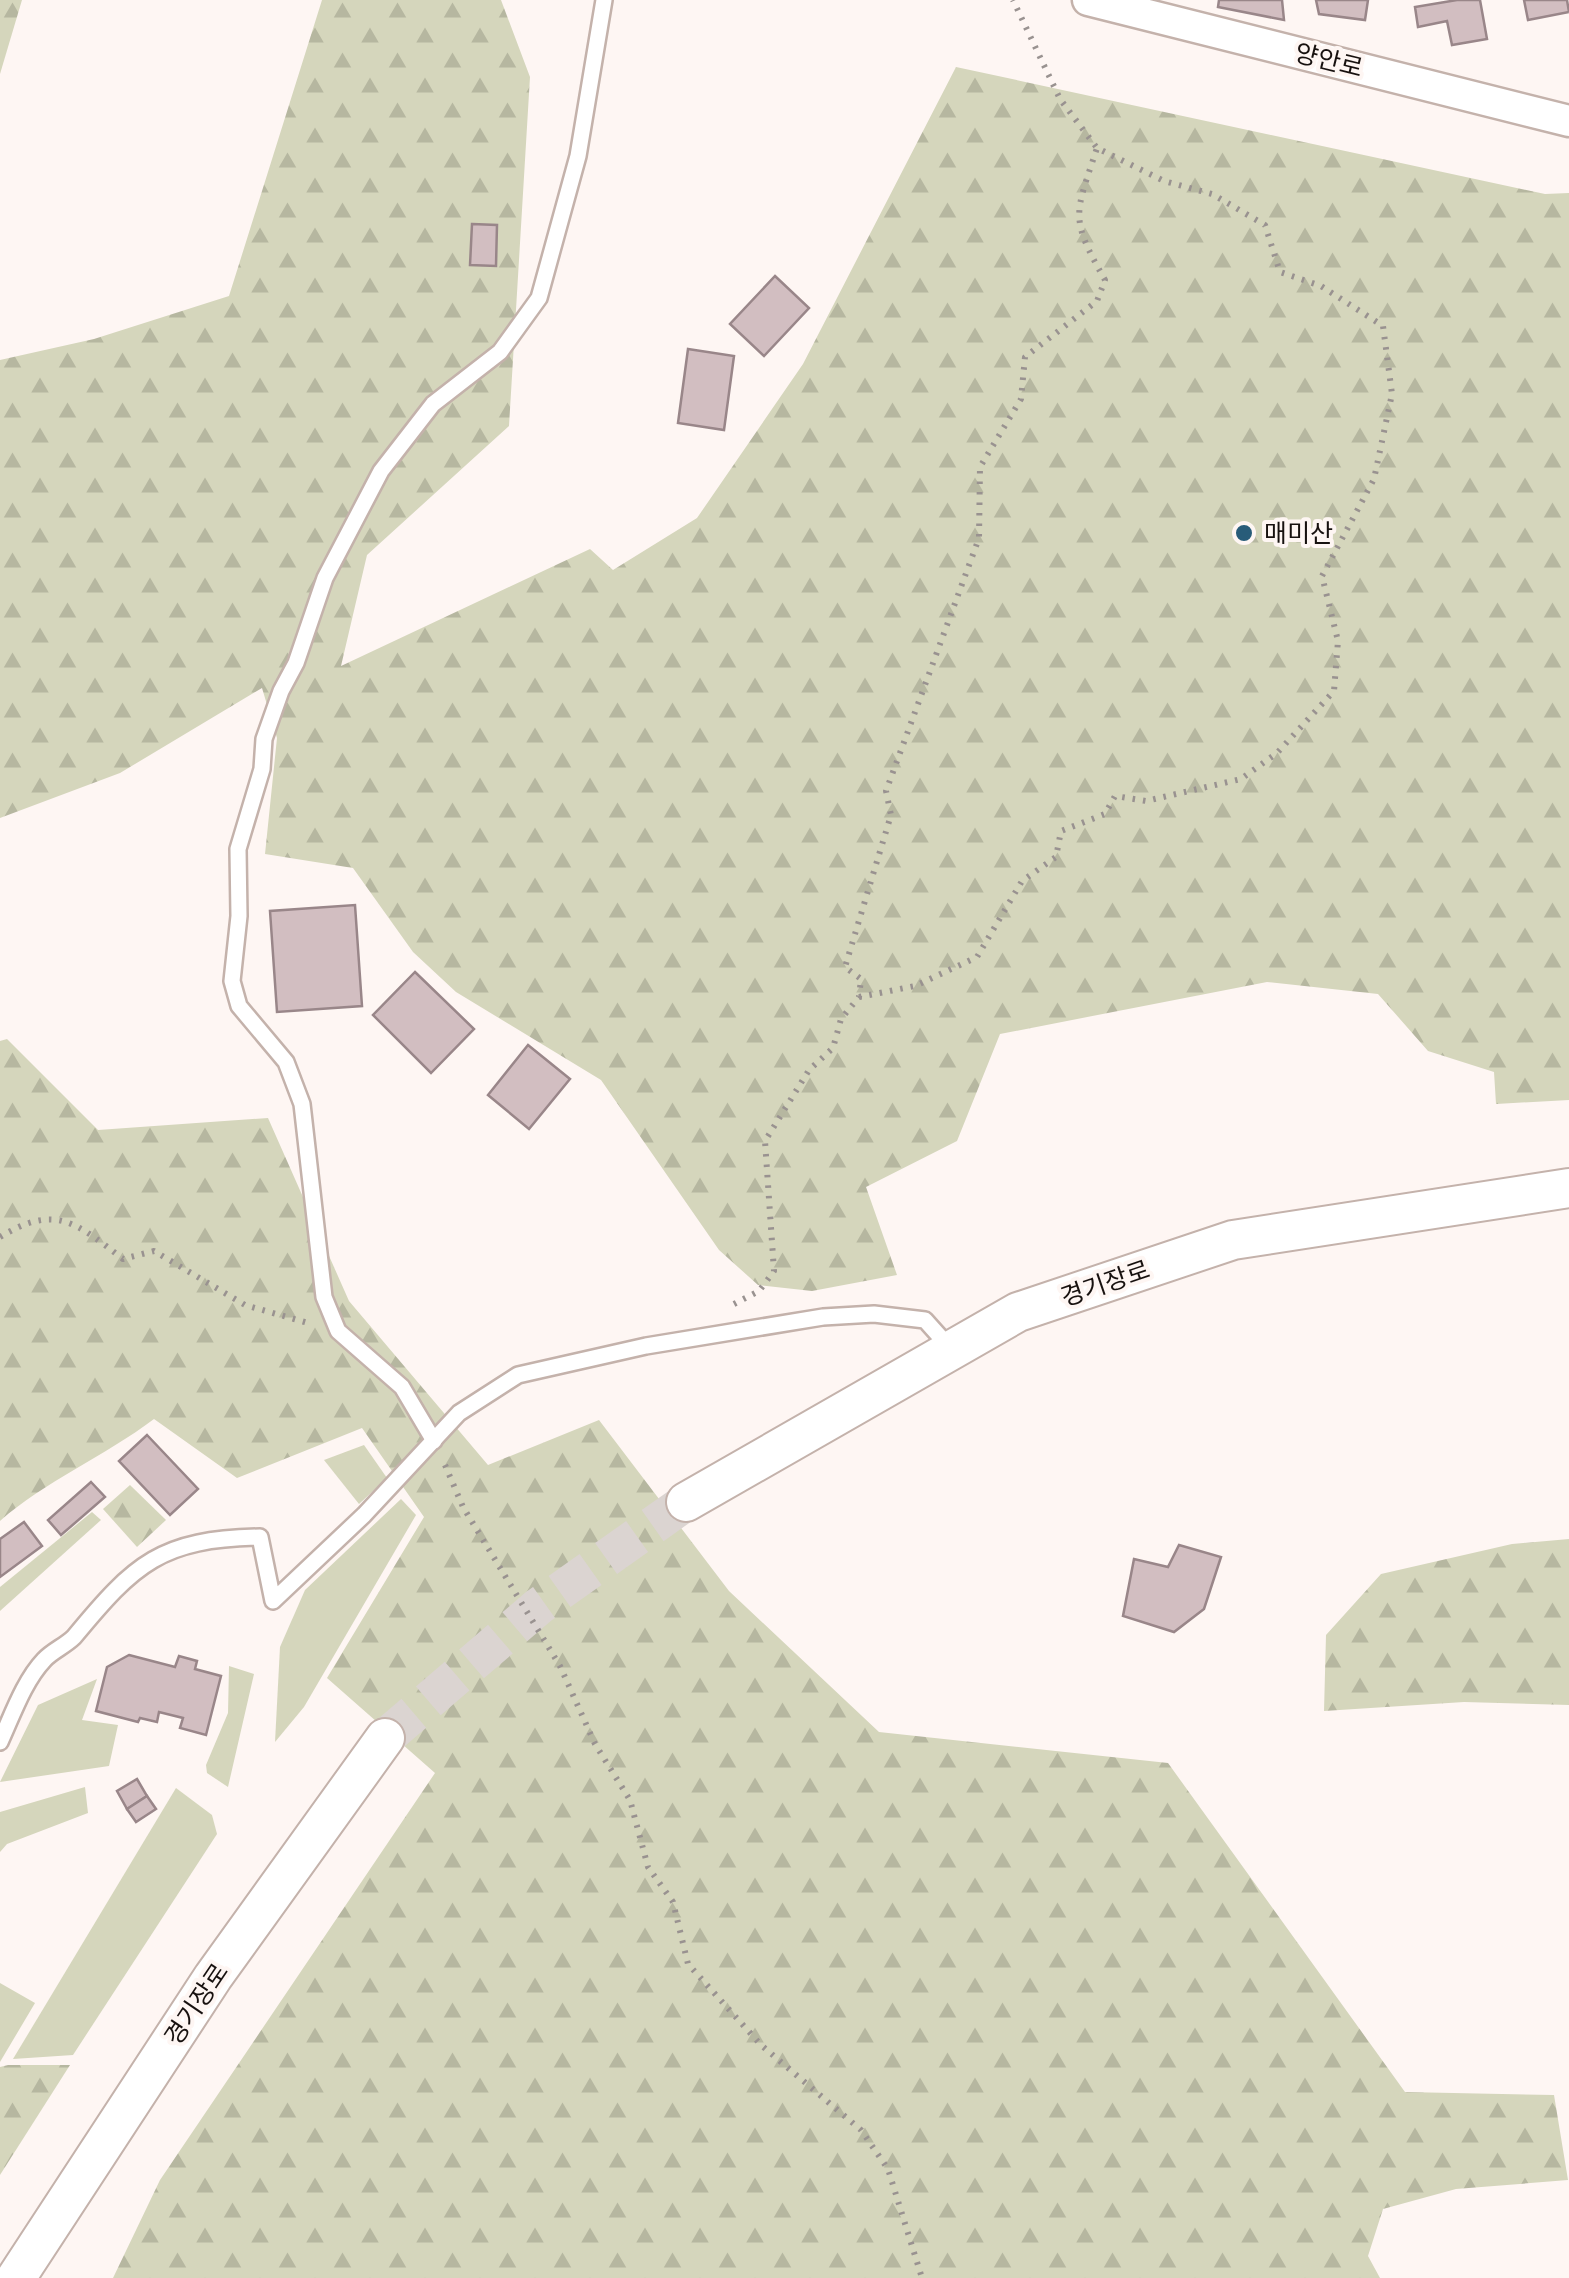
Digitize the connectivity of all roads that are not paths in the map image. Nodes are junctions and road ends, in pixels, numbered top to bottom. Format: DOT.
graph roads {
  1 [pos="604,0"];
  2 [pos="1088,0"];
  3 [pos="1569,121"];
  4 [pos="1569,1188"];
  5 [pos="951,1350"];
  6 [pos="434,1440"];
  7 [pos="686,1502"];
  8 [pos="385,1738"];
  9 [pos="0,1742"];
  10 [pos="16,2278"];
  1 -- 6 [label="lane"];
  2 -- 3 [label="street, 양안로"];
  4 -- 5 [label="street, 경기장로"];
  5 -- 6 [label="lane"];
  5 -- 7 [label="street, 경기장로"];
  6 -- 9 [label="lane"];
  8 -- 10 [label="street, 경기장로"];
}
